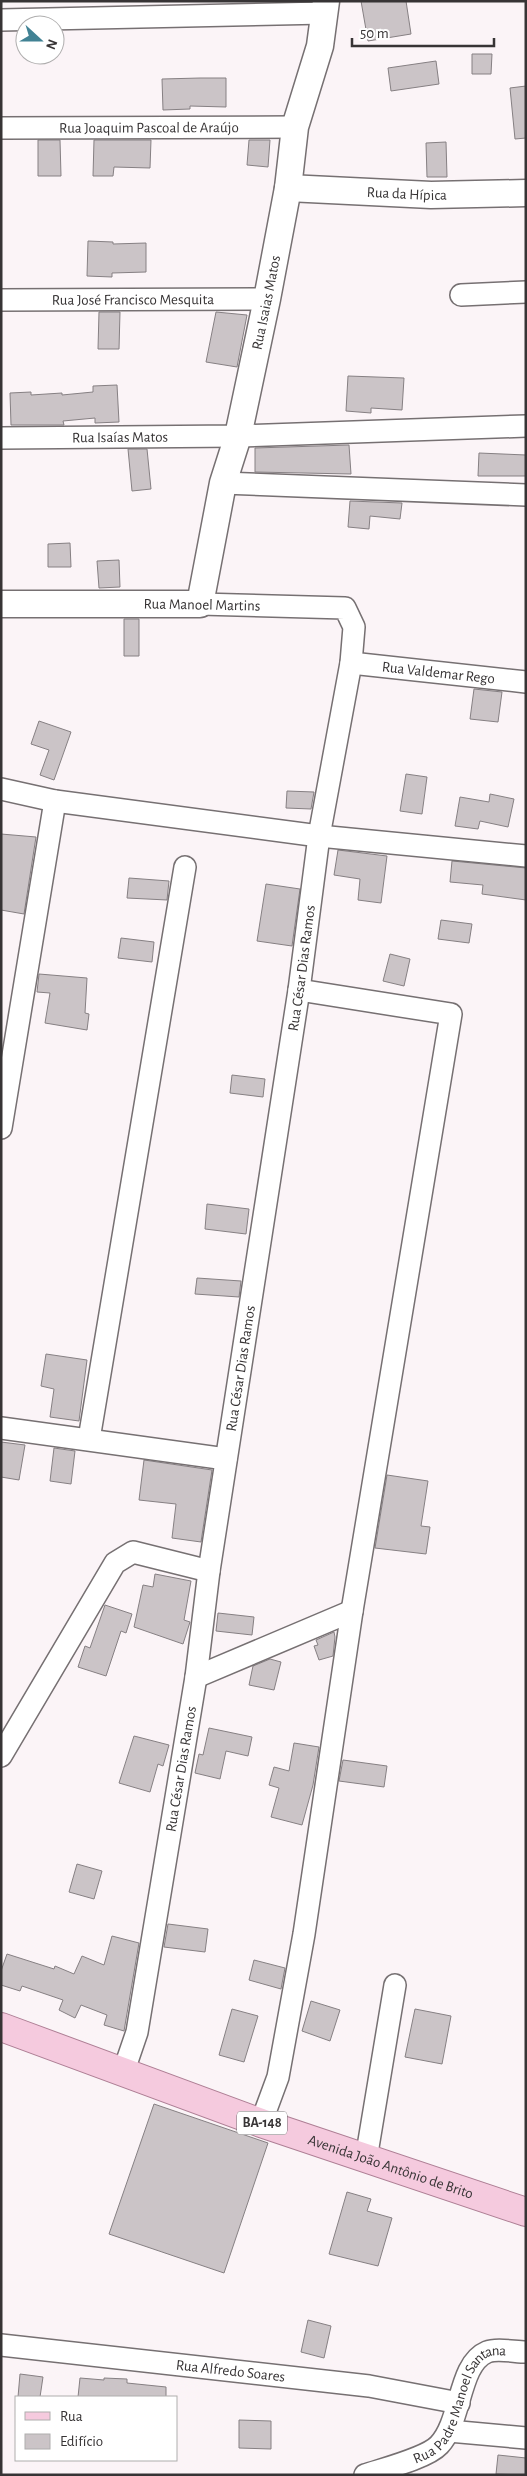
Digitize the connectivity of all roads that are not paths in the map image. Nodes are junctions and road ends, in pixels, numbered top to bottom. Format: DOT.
graph roads {
  1 [pos="325,7"];
  2 [pos="1,20"];
  3 [pos="296,127"];
  4 [pos="1,128"];
  5 [pos="288,188"];
  6 [pos="526,193"];
  7 [pos="526,292"];
  8 [pos="461,295"];
  9 [pos="267,299"];
  10 [pos="1,300"];
  11 [pos="526,426"];
  12 [pos="238,436"];
  13 [pos="1,438"];
  14 [pos="223,483"];
  15 [pos="526,494"];
  16 [pos="1,604"];
  17 [pos="200,604"];
  18 [pos="351,663"];
  19 [pos="526,682"];
  20 [pos="1,789"];
  21 [pos="55,801"];
  22 [pos="319,836"];
  23 [pos="526,856"];
  24 [pos="185,867"];
  25 [pos="298,990"];
  26 [pos="1,1128"];
  27 [pos="1,1428"];
  28 [pos="89,1439"];
  29 [pos="226,1459"];
  30 [pos="209,1571"];
  31 [pos="352,1612"];
  32 [pos="196,1677"];
  33 [pos="1,1756"];
  34 [pos="395,1985"];
  35 [pos="1,2027"];
  36 [pos="123,2073"];
  37 [pos="261,2123"];
  38 [pos="366,2159"];
  39 [pos="526,2212"];
  40 [pos="1,2345"];
  41 [pos="526,2352"];
  42 [pos="459,2403"];
  43 [pos="448,2431"];
  44 [pos="526,2438"];
  45 [pos="365,2475"];
  1 -- 2 [label="street"];
  1 -- 3 [label="street, Rua Isaias Matos"];
  3 -- 4 [label="street, Rua Joaquim Pascoal de Araújo"];
  3 -- 5 [label="street, Rua Isaias Matos"];
  5 -- 6 [label="street, Rua da Hípica"];
  5 -- 9 [label="street, Rua Isaias Matos"];
  7 -- 8 [label="street"];
  9 -- 10 [label="street, Rua José Francisco Mesquita"];
  9 -- 12 [label="street, Rua Isaias Matos"];
  11 -- 12 [label="street, Rua Isaías Matos"];
  12 -- 13 [label="street, Rua Isaías Matos"];
  12 -- 14 [label="street, Rua Isaias Matos"];
  14 -- 15 [label="street"];
  14 -- 17 [label="street, Rua Isaias Matos"];
  16 -- 17 [label="street, Rua Manoel Martins"];
  17 -- 18 [label="street, Rua Manoel Martins"];
  18 -- 19 [label="street, Rua Valdemar Rego"];
  18 -- 22 [label="street, Rua César Dias Ramos"];
  20 -- 21 [label="street"];
  21 -- 22 [label="street"];
  21 -- 26 [label="street"];
  22 -- 23 [label="street"];
  22 -- 25 [label="street, Rua César Dias Ramos"];
  24 -- 28 [label="street"];
  25 -- 29 [label="street, Rua César Dias Ramos"];
  25 -- 31 [label="street"];
  27 -- 28 [label="street"];
  28 -- 29 [label="street"];
  29 -- 30 [label="street, Rua César Dias Ramos"];
  30 -- 32 [label="street, Rua César Dias Ramos"];
  30 -- 33 [label="street"];
  31 -- 32 [label="street"];
  31 -- 37 [label="street"];
  32 -- 36 [label="street, Rua César Dias Ramos"];
  34 -- 38 [label="street"];
  35 -- 36 [label="main road, Avenida João Antônio de Brito / BA-148"];
  36 -- 37 [label="main road, Avenida João Antônio de Brito / BA-148"];
  37 -- 38 [label="main road, Avenida João Antônio de Brito / BA-148"];
  38 -- 39 [label="main road, Avenida João Antônio de Brito / BA-148"];
  40 -- 42 [label="street, Rua Alfredo Soares"];
  41 -- 42 [label="street, Rua Padre Manoel Santana"];
  42 -- 43 [label="street, Rua Padre Manoel Santana"];
  43 -- 44 [label="street"];
  43 -- 45 [label="street, Rua Padre Manoel Santana"];
}
